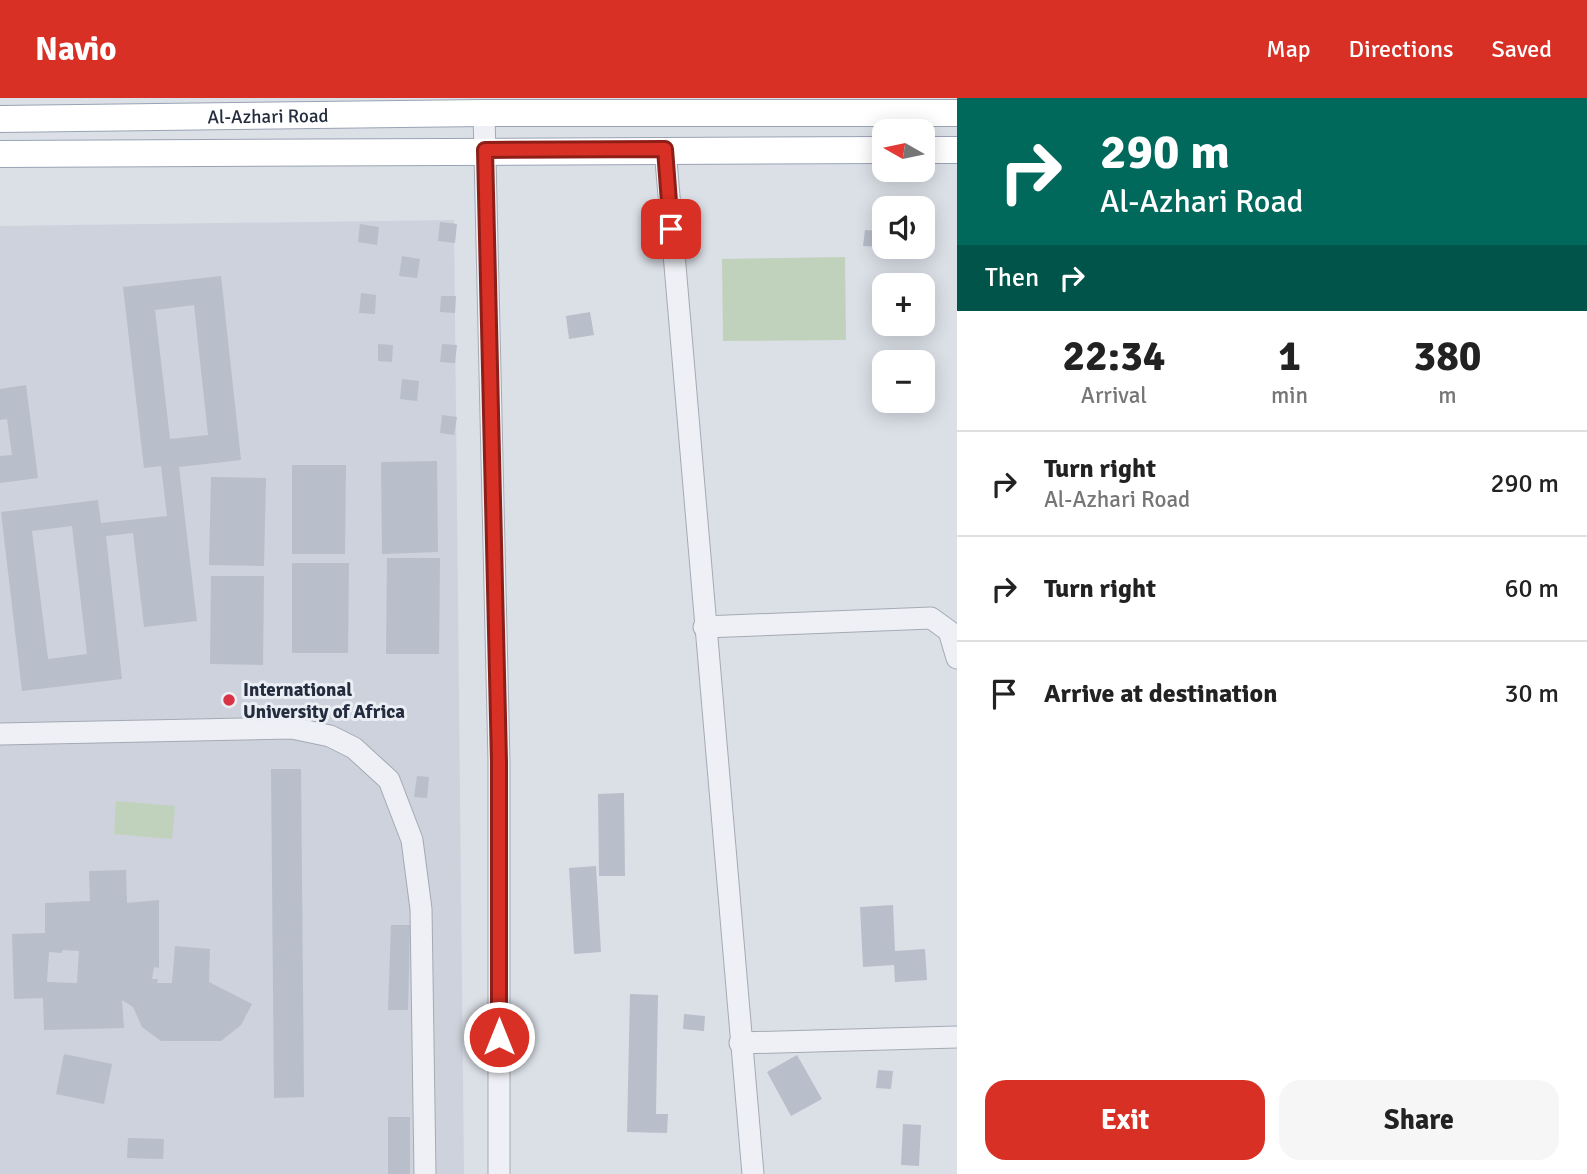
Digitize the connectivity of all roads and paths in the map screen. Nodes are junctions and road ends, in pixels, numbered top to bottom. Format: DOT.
graph roads {
  1 [pos="398,106"];
  2 [pos="87,108"];
  3 [pos="484,113"];
  4 [pos="957,113"];
  5 [pos="0,118"];
  6 [pos="665,149"];
  7 [pos="872,149"];
  8 [pos="485,150"];
  9 [pos="935,150"];
  10 [pos="957,150"];
  11 [pos="0,154"];
  12 [pos="704,627"];
  13 [pos="957,659"];
  14 [pos="0,734"];
  15 [pos="957,1037"];
  16 [pos="740,1043"];
  17 [pos="425,1174"];
  18 [pos="499,1174"];
  19 [pos="753,1174"];
  1 -- 2 [label="main road, Al-Azhari Road"];
  1 -- 3 [label="main road, Al-Azhari Road"];
  2 -- 5 [label="main road, Al-Azhari Road"];
  3 -- 4 [label="main road, Al-Azhari Road"];
  3 -- 8 [label="street"];
  6 -- 7 [label="main road, Al-Azhari Road"];
  6 -- 8 [label="main road, Al-Azhari Road"];
  6 -- 12 [label="street"];
  8 -- 11 [label="main road, Al-Azhari Road"];
  8 -- 18 [label="street"];
  9 -- 10 [label="main road"];
  12 -- 13 [label="street"];
  12 -- 16 [label="street"];
  14 -- 17 [label="street"];
  15 -- 16 [label="street"];
  16 -- 19 [label="street"];
}
